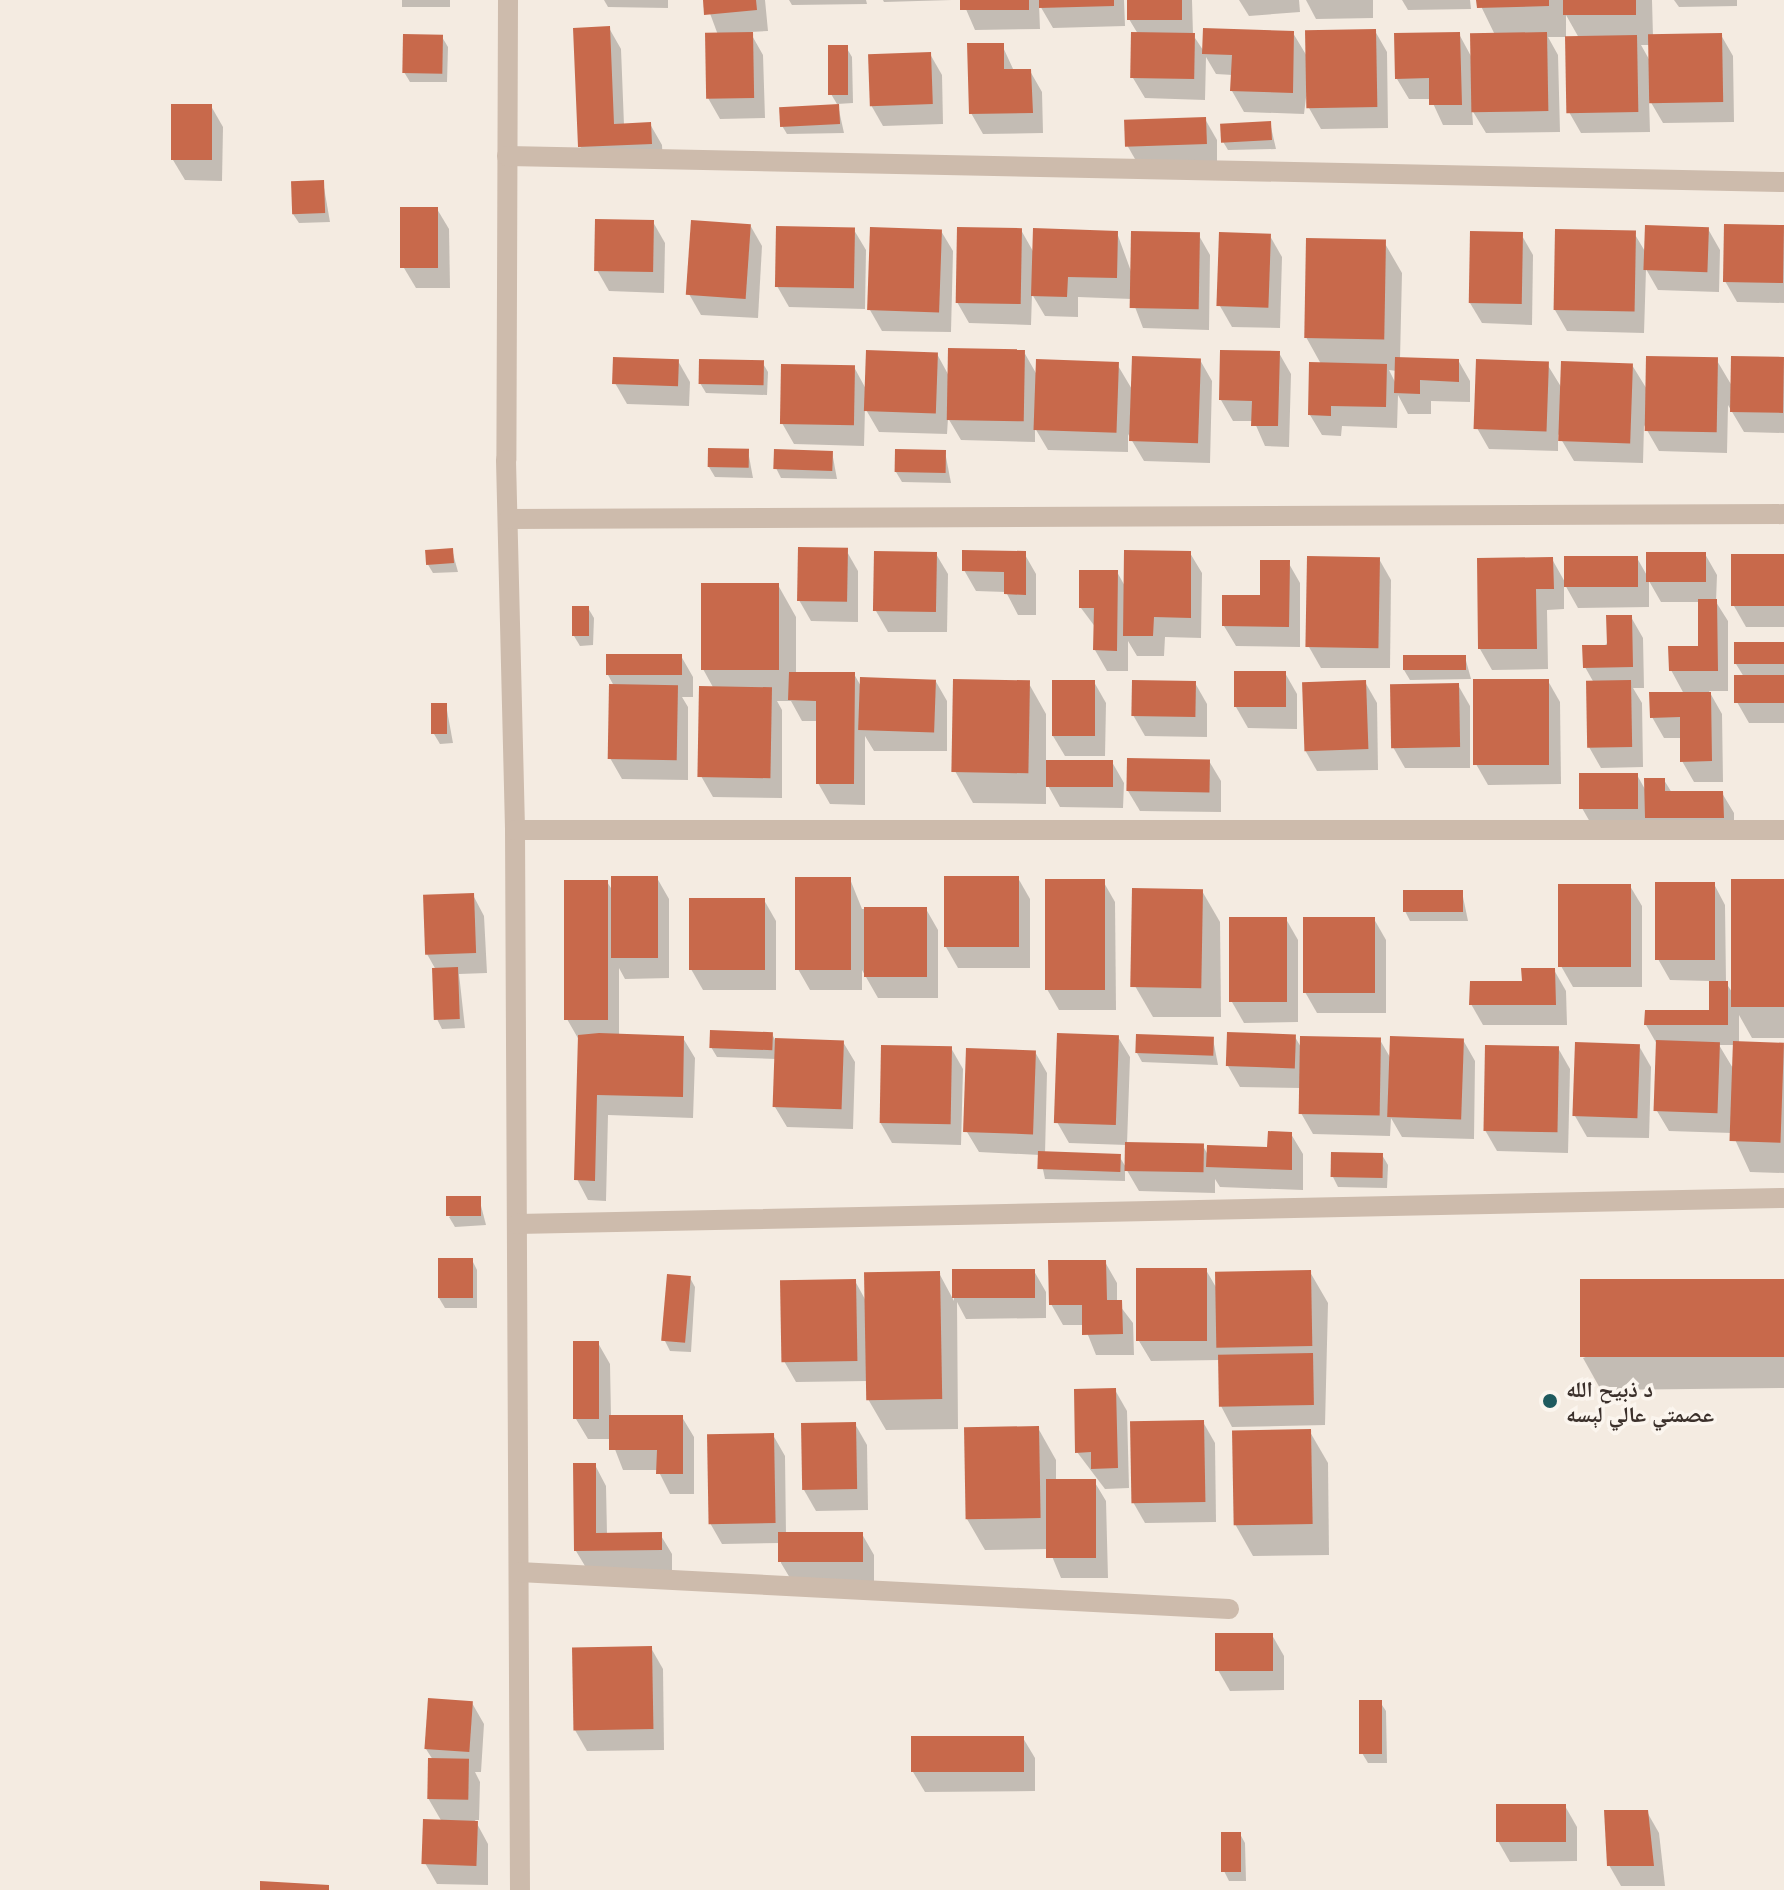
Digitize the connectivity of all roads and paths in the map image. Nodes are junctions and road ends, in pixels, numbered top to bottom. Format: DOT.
graph roads {
  1 [pos="508,0"];
  2 [pos="507,156"];
  3 [pos="1784,182"];
  4 [pos="1784,514"];
  5 [pos="509,519"];
  6 [pos="515,830"];
  7 [pos="1784,830"];
  8 [pos="1784,1198"];
  9 [pos="517,1224"];
  10 [pos="519,1572"];
  11 [pos="1229,1609"];
  12 [pos="520,1890"];
  1 -- 2 [label="street"];
  2 -- 3 [label="street"];
  2 -- 5 [label="street"];
  4 -- 5 [label="street"];
  5 -- 6 [label="street"];
  6 -- 7 [label="street"];
  6 -- 9 [label="street"];
  8 -- 9 [label="street"];
  9 -- 10 [label="street"];
  10 -- 11 [label="street"];
  10 -- 12 [label="street"];
}
